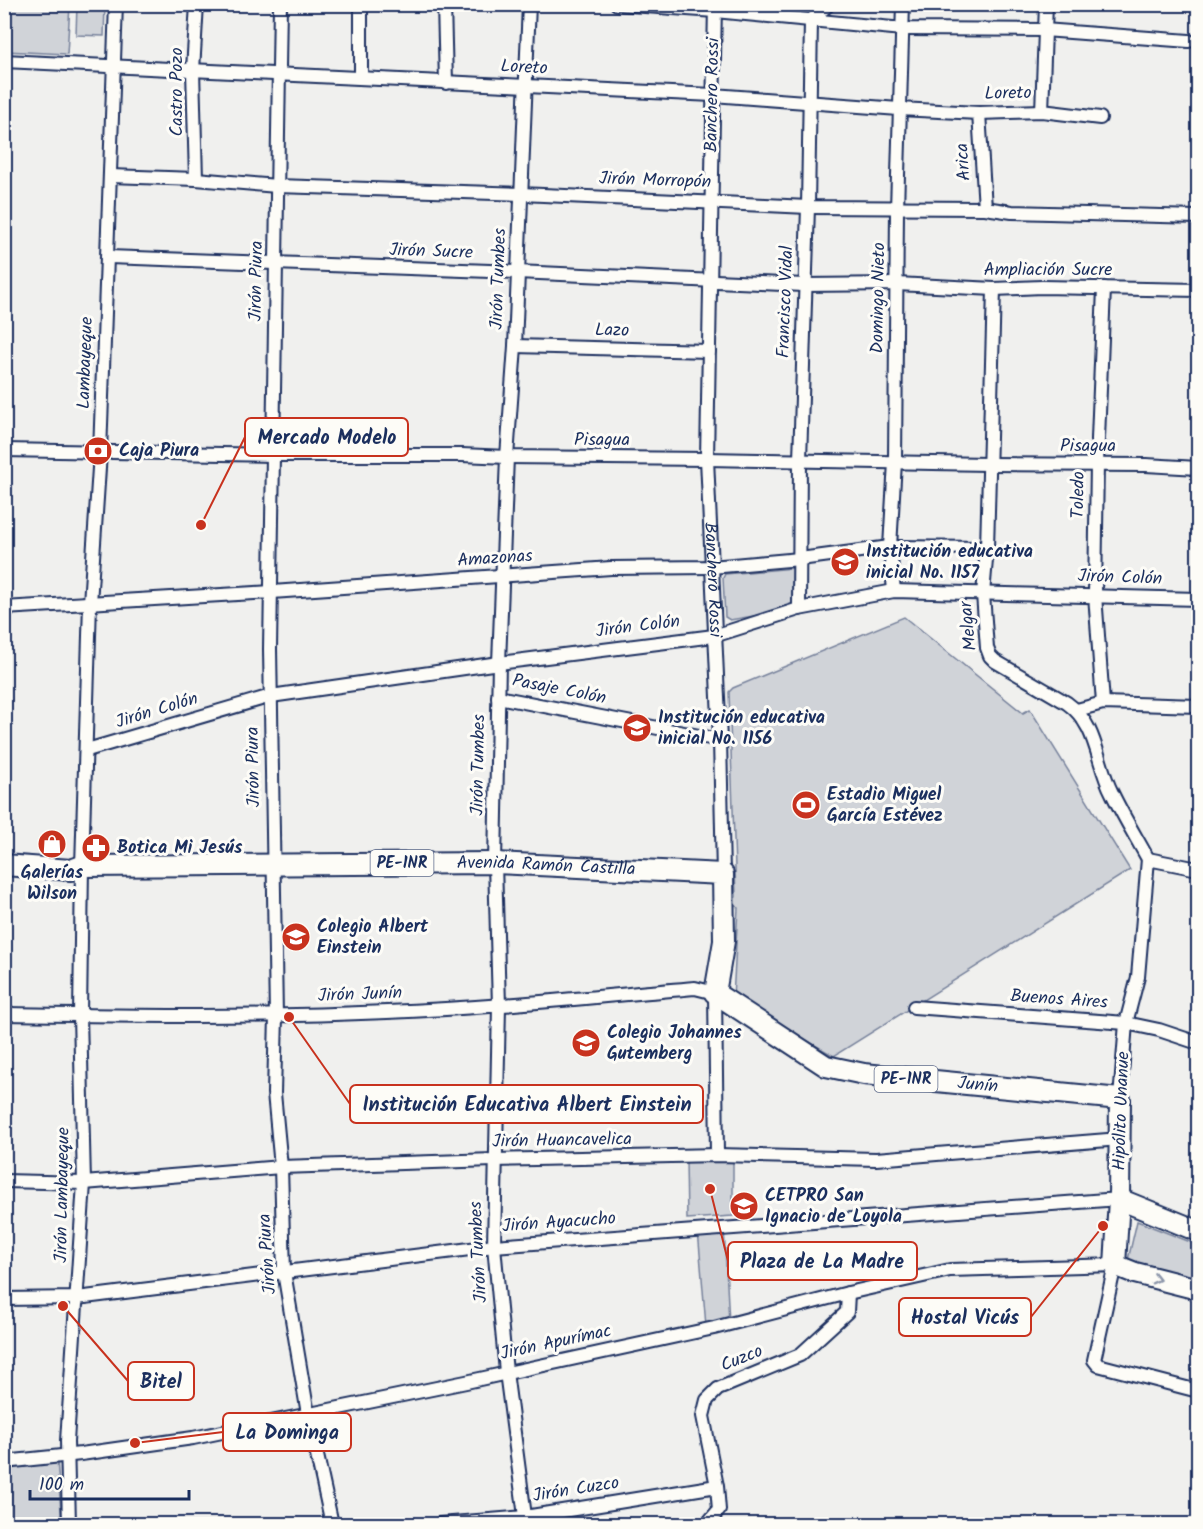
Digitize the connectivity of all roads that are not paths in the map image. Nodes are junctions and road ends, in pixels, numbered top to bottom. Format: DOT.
graph roads {
  1 [pos="116,4"];
  2 [pos="197,4"];
  3 [pos="280,4"];
  4 [pos="362,4"];
  5 [pos="444,4"];
  6 [pos="530,4"];
  7 [pos="617,4"];
  8 [pos="829,4"];
  9 [pos="903,4"];
  10 [pos="1046,4"];
  11 [pos="715,8"];
  12 [pos="811,20"];
  13 [pos="903,28"];
  14 [pos="1044,30"];
  15 [pos="1189,41"];
  16 [pos="4,61"];
  17 [pos="114,67"];
  18 [pos="193,70"];
  19 [pos="279,74"];
  20 [pos="361,78"];
  21 [pos="446,83"];
  22 [pos="525,87"];
  23 [pos="713,95"];
  24 [pos="808,102"];
  25 [pos="899,109"];
  26 [pos="1042,111"];
  27 [pos="979,113"];
  28 [pos="1100,117"];
  29 [pos="110,176"];
  30 [pos="196,179"];
  31 [pos="277,186"];
  32 [pos="521,194"];
  33 [pos="712,202"];
  34 [pos="808,207"];
  35 [pos="986,208"];
  36 [pos="897,209"];
  37 [pos="1198,217"];
  38 [pos="109,257"];
  39 [pos="275,263"];
  40 [pos="517,272"];
  41 [pos="710,281"];
  42 [pos="897,284"];
  43 [pos="804,285"];
  44 [pos="1104,288"];
  45 [pos="994,289"];
  46 [pos="1198,290"];
  47 [pos="515,346"];
  48 [pos="709,351"];
  49 [pos="4,450"];
  50 [pos="100,453"];
  51 [pos="274,455"];
  52 [pos="507,457"];
  53 [pos="706,459"];
  54 [pos="800,460"];
  55 [pos="895,462"];
  56 [pos="988,464"];
  57 [pos="1097,464"];
  58 [pos="1198,468"];
  59 [pos="890,547"];
  60 [pos="987,548"];
  61 [pos="800,559"];
  62 [pos="711,567"];
  63 [pos="502,576"];
  64 [pos="894,591"];
  65 [pos="272,592"];
  66 [pos="983,594"];
  67 [pos="1095,595"];
  68 [pos="1198,599"];
  69 [pos="90,603"];
  70 [pos="4,608"];
  71 [pos="799,609"];
  72 [pos="714,636"];
  73 [pos="499,663"];
  74 [pos="271,696"];
  75 [pos="498,697"];
  76 [pos="1102,703"];
  77 [pos="1198,706"];
  78 [pos="1077,710"];
  79 [pos="720,740"];
  80 [pos="87,750"];
  81 [pos="4,855"];
  82 [pos="1148,859"];
  83 [pos="495,863"];
  84 [pos="273,864"];
  85 [pos="4,865"];
  86 [pos="82,866"];
  87 [pos="1198,869"];
  88 [pos="723,874"];
  89 [pos="715,993"];
  90 [pos="499,1006"];
  91 [pos="914,1007"];
  92 [pos="4,1014"];
  93 [pos="80,1015"];
  94 [pos="276,1016"];
  95 [pos="1126,1023"];
  96 [pos="1198,1043"];
  97 [pos="1120,1099"];
  98 [pos="1120,1139"];
  99 [pos="717,1155"];
  100 [pos="494,1160"];
  101 [pos="281,1167"];
  102 [pos="4,1181"];
  103 [pos="84,1183"];
  104 [pos="1119,1199"];
  105 [pos="1198,1231"];
  106 [pos="494,1246"];
  107 [pos="1115,1265"];
  108 [pos="284,1272"];
  109 [pos="1198,1289"];
  110 [pos="848,1293"];
  111 [pos="77,1298"];
  112 [pos="4,1299"];
  113 [pos="506,1372"];
  114 [pos="1198,1391"];
  115 [pos="308,1414"];
  116 [pos="67,1454"];
  117 [pos="4,1461"];
  118 [pos="717,1486"];
  119 [pos="525,1520"];
  120 [pos="69,1524"];
  121 [pos="332,1524"];
  122 [pos="440,1524"];
  123 [pos="707,1524"];
  1 -- 17 [label="street, Lambayeque"];
  2 -- 18 [label="street, Castro Pozo"];
  3 -- 19 [label="street, Jirón Piura"];
  4 -- 20 [label="street"];
  5 -- 21 [label="street"];
  6 -- 22 [label="street, Jirón Tumbes"];
  7 -- 11 [label="street"];
  8 -- 12 [label="street"];
  9 -- 13 [label="street, Domingo Nieto"];
  10 -- 14 [label="street"];
  11 -- 12 [label="street"];
  11 -- 23 [label="street, Banchero Rossi"];
  12 -- 13 [label="street"];
  12 -- 24 [label="street, Francisco Vidal"];
  13 -- 14 [label="street"];
  13 -- 25 [label="street, Domingo Nieto"];
  14 -- 15 [label="street"];
  14 -- 26 [label="street"];
  16 -- 17 [label="street, Loreto"];
  17 -- 18 [label="street, Loreto"];
  17 -- 29 [label="street, Lambayeque"];
  18 -- 19 [label="street, Loreto"];
  18 -- 30 [label="street, Castro Pozo"];
  19 -- 20 [label="street, Loreto"];
  19 -- 31 [label="street, Jirón Piura"];
  20 -- 21 [label="street, Loreto"];
  21 -- 22 [label="street, Loreto"];
  22 -- 23 [label="street, Loreto"];
  22 -- 32 [label="street, Jirón Tumbes"];
  23 -- 24 [label="street, Loreto"];
  23 -- 33 [label="street, Banchero Rossi"];
  24 -- 25 [label="street, Loreto"];
  24 -- 34 [label="street, Francisco Vidal"];
  25 -- 27 [label="street, Loreto"];
  25 -- 36 [label="street, Domingo Nieto"];
  26 -- 27 [label="street, Loreto"];
  26 -- 28 [label="street, Loreto"];
  27 -- 35 [label="street, Arica"];
  29 -- 30 [label="street, Jirón Morropón"];
  29 -- 38 [label="street, Lambayeque"];
  30 -- 31 [label="street, Jirón Morropón"];
  31 -- 32 [label="street, Jirón Morropón"];
  31 -- 39 [label="street, Jirón Piura"];
  32 -- 33 [label="street, Jirón Morropón"];
  32 -- 40 [label="street, Jirón Tumbes"];
  33 -- 34 [label="street, Jirón Morropón"];
  33 -- 41 [label="street, Banchero Rossi"];
  34 -- 36 [label="street, Jirón Morropón"];
  34 -- 43 [label="street, Francisco Vidal"];
  35 -- 36 [label="street, Jirón Morropón"];
  35 -- 37 [label="street, Jirón Morropón"];
  36 -- 42 [label="street, Domingo Nieto"];
  38 -- 39 [label="street, Jirón Sucre"];
  38 -- 50 [label="street, Lambayeque"];
  39 -- 40 [label="street, Jirón Sucre"];
  39 -- 51 [label="street, Jirón Piura"];
  40 -- 41 [label="street, Jirón Sucre"];
  40 -- 47 [label="street, Jirón Tumbes"];
  41 -- 43 [label="street, Jirón Sucre"];
  41 -- 48 [label="street, Banchero Rossi"];
  42 -- 43 [label="street, Jirón Sucre"];
  42 -- 45 [label="street, Ampliación Sucre"];
  42 -- 55 [label="street, Domingo Nieto"];
  43 -- 54 [label="street, Francisco Vidal"];
  44 -- 45 [label="street, Ampliación Sucre"];
  44 -- 46 [label="street, Ampliación Sucre"];
  44 -- 57 [label="street, Toledo"];
  45 -- 56 [label="street, Melgar"];
  47 -- 48 [label="street, Lazo"];
  47 -- 52 [label="street, Jirón Tumbes"];
  48 -- 53 [label="street, Banchero Rossi"];
  49 -- 50 [label="street, Pisagua"];
  50 -- 51 [label="street, Pisagua"];
  50 -- 69 [label="street, Lambayeque"];
  51 -- 52 [label="street, Pisagua"];
  51 -- 65 [label="street, Jirón Piura"];
  52 -- 53 [label="street, Pisagua"];
  52 -- 63 [label="street, Jirón Tumbes"];
  53 -- 54 [label="street, Pisagua"];
  53 -- 62 [label="street, Banchero Rossi"];
  54 -- 55 [label="street, Pisagua"];
  54 -- 61 [label="street, Francisco Vidal"];
  55 -- 56 [label="street, Pisagua"];
  55 -- 59 [label="street, Domingo Nieto"];
  56 -- 57 [label="street, Pisagua"];
  56 -- 60 [label="street, Melgar"];
  57 -- 58 [label="street, Pisagua"];
  57 -- 67 [label="street, Toledo"];
  59 -- 60 [label="street, Amazonas"];
  59 -- 61 [label="street, Amazonas"];
  59 -- 64 [label="street, Domingo Nieto"];
  60 -- 66 [label="street, Melgar"];
  61 -- 62 [label="street, Amazonas"];
  61 -- 71 [label="street, Francisco Vidal"];
  62 -- 63 [label="street, Amazonas"];
  62 -- 72 [label="street, Banchero Rossi"];
  63 -- 65 [label="street, Amazonas"];
  63 -- 73 [label="street, Jirón Tumbes"];
  64 -- 66 [label="street, Jirón Colón"];
  64 -- 71 [label="street, Jirón Colón"];
  65 -- 69 [label="street, Amazonas"];
  65 -- 74 [label="street, Jirón Piura"];
  66 -- 67 [label="street, Jirón Colón"];
  66 -- 78 [label="street, Melgar"];
  67 -- 68 [label="street, Jirón Colón"];
  67 -- 76 [label="street, Toledo"];
  69 -- 70 [label="street, Amazonas"];
  69 -- 80 [label="street, Lambayeque"];
  71 -- 72 [label="street, Jirón Colón"];
  72 -- 73 [label="street, Jirón Colón"];
  72 -- 79 [label="street, Banchero Rossi"];
  73 -- 74 [label="street, Jirón Colón"];
  73 -- 75 [label="street, Jirón Tumbes"];
  74 -- 80 [label="street, Jirón Colón"];
  74 -- 84 [label="street, Jirón Piura"];
  75 -- 79 [label="street, Pasaje Colón"];
  75 -- 83 [label="street, Jirón Tumbes"];
  76 -- 77 [label="street"];
  76 -- 78 [label="street"];
  78 -- 82 [label="street"];
  79 -- 88 [label="street, Banchero Rossi"];
  80 -- 86 [label="street, Lambayeque"];
  81 -- 86 [label="main road, Avenida Ramón Castilla / PE-1NR"];
  82 -- 87 [label="street"];
  82 -- 95 [label="street, Hipólito Unanue"];
  83 -- 84 [label="main road, Avenida Ramón Castilla / PE-1NR"];
  83 -- 88 [label="main road, Avenida Ramón Castilla / PE-1NR"];
  83 -- 90 [label="street, Jirón Tumbes"];
  84 -- 86 [label="main road, Avenida Ramón Castilla / PE-1NR"];
  84 -- 94 [label="street, Jirón Piura"];
  85 -- 86 [label="main road, Avenida Ramón Castilla / PE-1NR"];
  86 -- 93 [label="street, Jirón Lambayeque"];
  88 -- 89 [label="main road, Banchero Rossi"];
  89 -- 90 [label="street, Jirón Junín"];
  89 -- 97 [label="main road, Junín / PE-1NR"];
  89 -- 99 [label="street, Banchero Rossi"];
  90 -- 94 [label="street, Jirón Junín"];
  90 -- 100 [label="street, Jirón Tumbes"];
  91 -- 95 [label="street, Buenos Aires"];
  92 -- 93 [label="street, Jirón Junín"];
  93 -- 94 [label="street, Jirón Junín"];
  93 -- 103 [label="street, Jirón Lambayeque"];
  94 -- 101 [label="street, Jirón Piura"];
  95 -- 96 [label="street, Buenos Aires"];
  95 -- 97 [label="street, Hipólito Unanue"];
  97 -- 98 [label="main road, Hipólito Unanue"];
  98 -- 99 [label="street, Jirón Huancavelica"];
  98 -- 104 [label="main road, Hipólito Unanue"];
  99 -- 100 [label="street, Jirón Huancavelica"];
  100 -- 101 [label="street, Jirón Huancavelica"];
  100 -- 106 [label="street, Jirón Tumbes"];
  101 -- 103 [label="street, Jirón Huancavelica"];
  101 -- 108 [label="street, Jirón Piura"];
  102 -- 103 [label="street, Jirón Huancavelica"];
  103 -- 111 [label="street, Jirón Lambayeque"];
  104 -- 105 [label="main road"];
  104 -- 106 [label="street, Jirón Ayacucho"];
  104 -- 107 [label="main road, Hipólito Unanue"];
  106 -- 108 [label="street, Jirón Ayacucho"];
  106 -- 113 [label="street, Jirón Tumbes"];
  107 -- 109 [label="main road, one-way"];
  107 -- 110 [label="street, Jirón Apurímac"];
  107 -- 114 [label="street, Hipólito Unanue"];
  108 -- 111 [label="street, Jirón Ayacucho"];
  108 -- 115 [label="street, Jirón Piura"];
  110 -- 113 [label="street, Jirón Apurímac"];
  110 -- 118 [label="street, Cuzco"];
  111 -- 112 [label="street, Jirón Ayacucho"];
  111 -- 116 [label="street, Jirón Lambayeque"];
  113 -- 115 [label="street, Jirón Apurímac"];
  113 -- 119 [label="street, Jirón Tumbes"];
  115 -- 116 [label="street, Jirón Apurímac"];
  115 -- 121 [label="street, Jirón Piura"];
  116 -- 117 [label="street, Jirón Apurímac"];
  116 -- 120 [label="street, Jirón Lambayeque"];
  118 -- 119 [label="street, Jirón Cuzco"];
  118 -- 123 [label="street, Cuzco"];
  119 -- 122 [label="street, Jirón Cuzco"];
}
